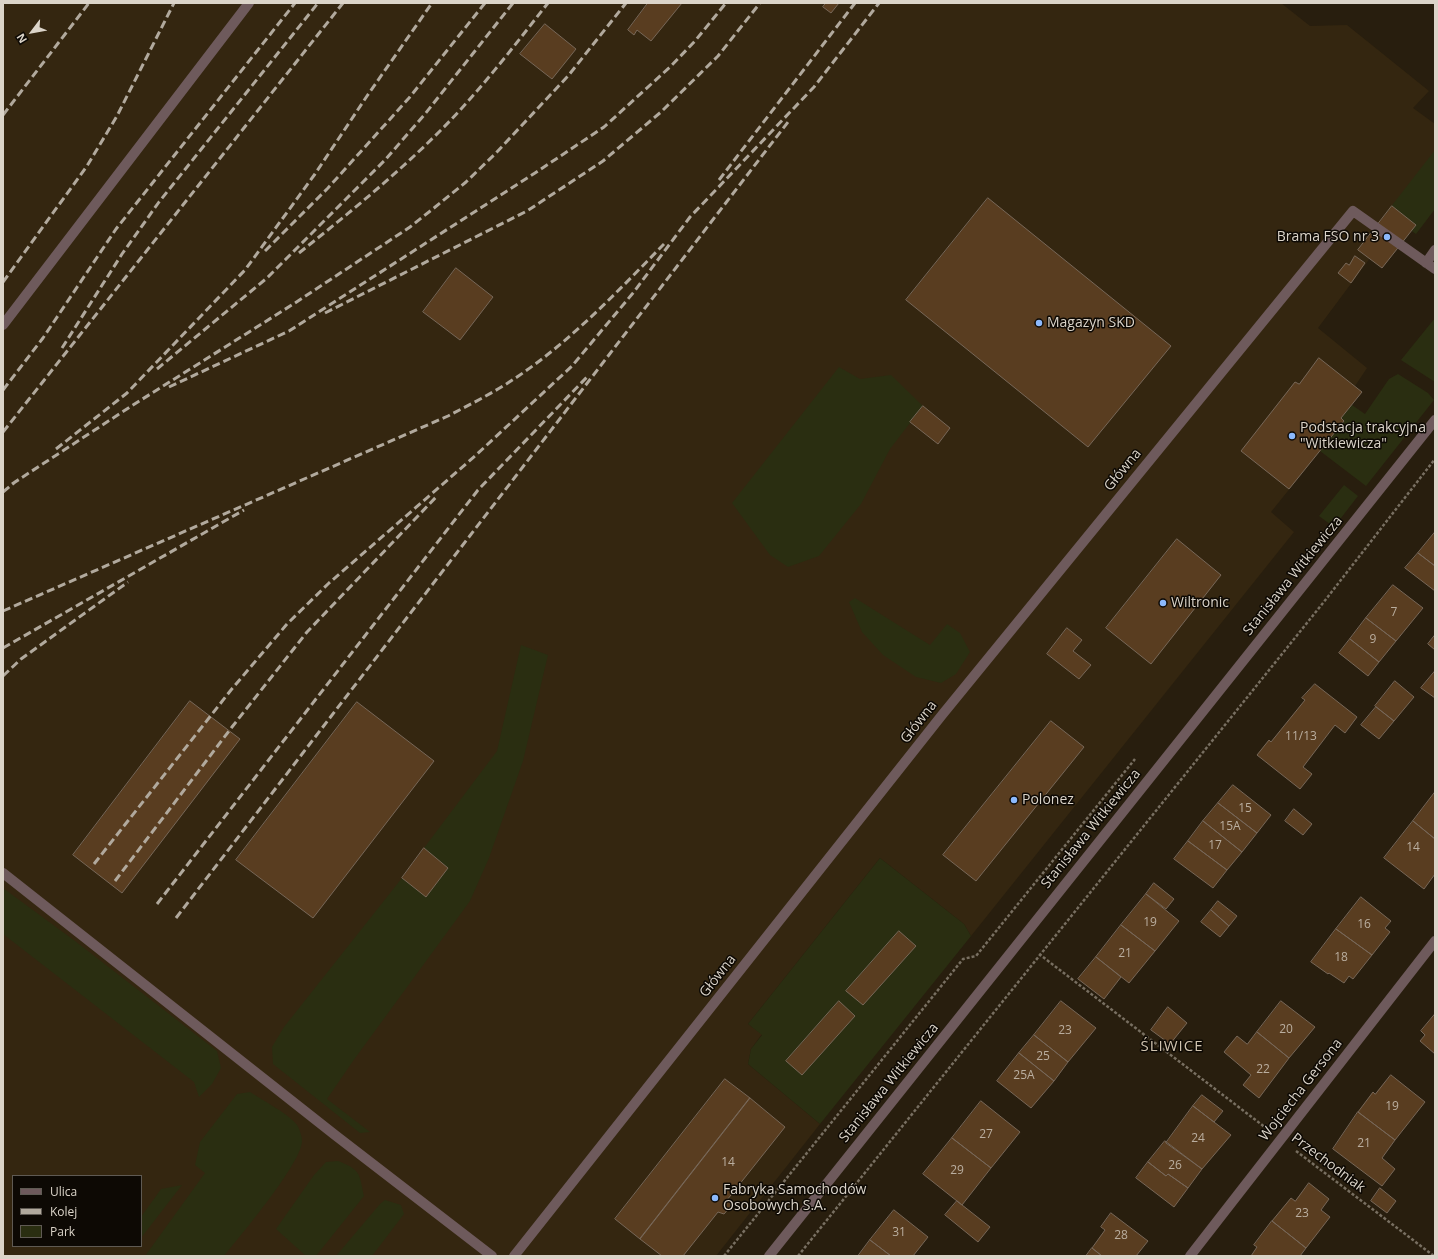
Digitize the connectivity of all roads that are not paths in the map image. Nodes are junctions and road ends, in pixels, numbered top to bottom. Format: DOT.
graph roads {
  1 [pos="248,3"];
  2 [pos="1435,250"];
  3 [pos="1426,263"];
  4 [pos="1435,269"];
  5 [pos="3,325"];
  6 [pos="1435,420"];
  7 [pos="3,873"];
  8 [pos="1435,941"];
  9 [pos="492,1256"];
  10 [pos="514,1256"];
  11 [pos="769,1256"];
  12 [pos="1190,1256"];
  1 -- 5 [label="street"];
  2 -- 3 [label="street"];
  3 -- 4 [label="street"];
  3 -- 10 [label="street, Główna"];
  6 -- 11 [label="street, Stanisława Witkiewicza"];
  7 -- 9 [label="street"];
  8 -- 12 [label="street, Wojciecha Gersona"];
}
